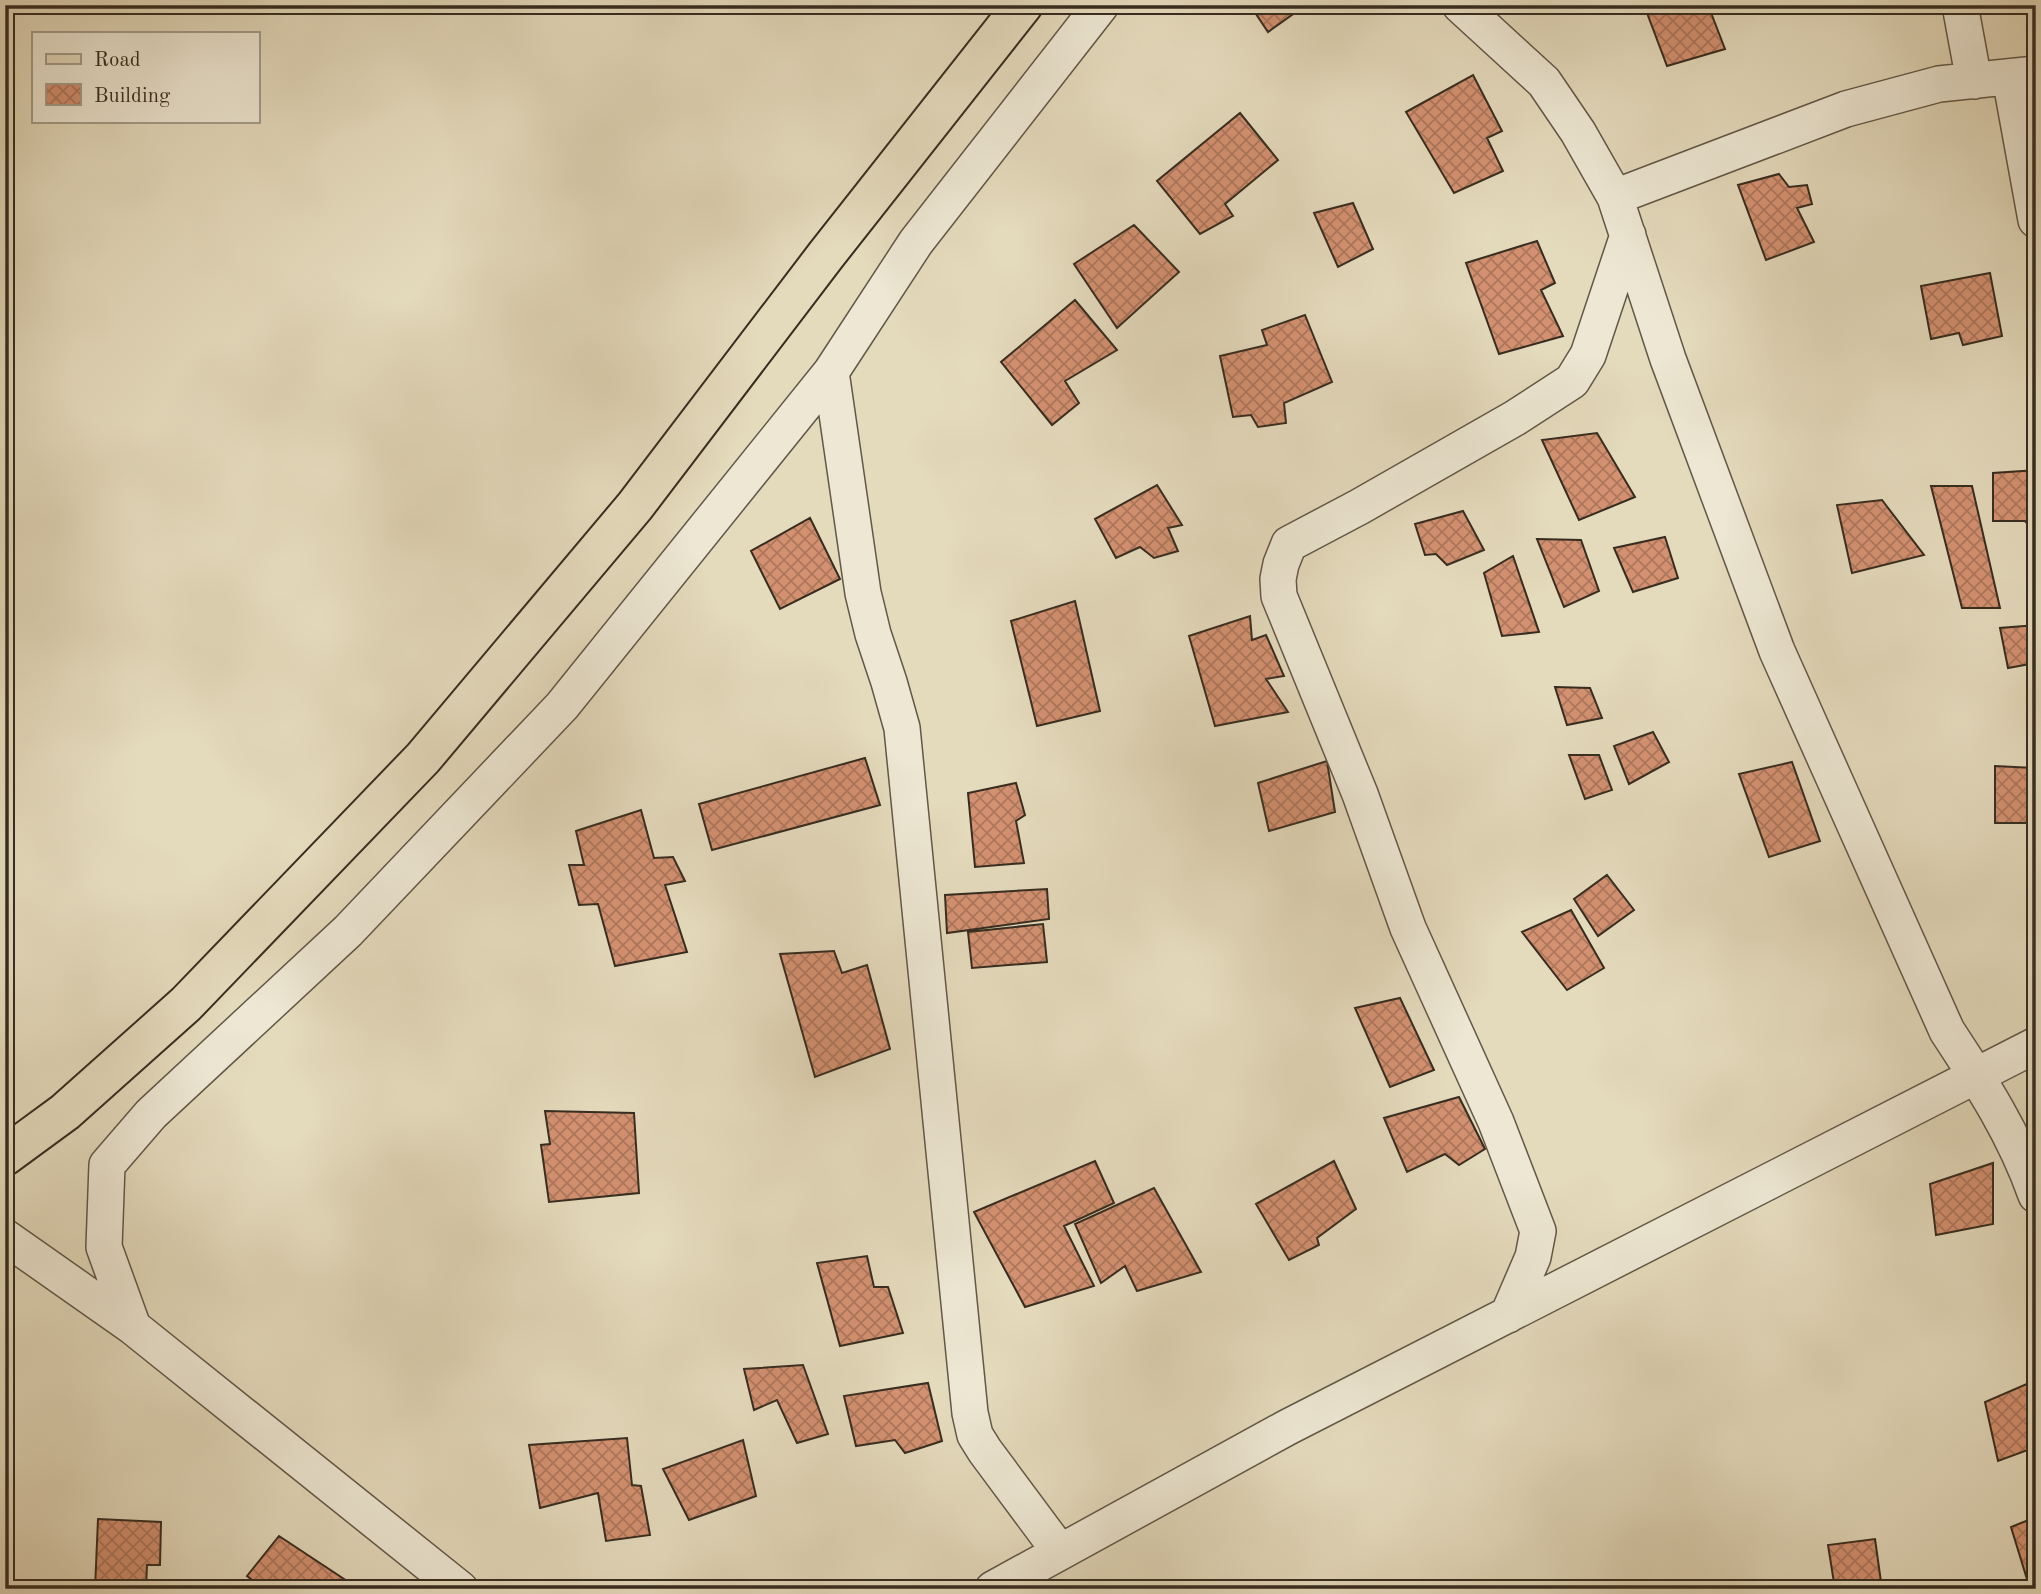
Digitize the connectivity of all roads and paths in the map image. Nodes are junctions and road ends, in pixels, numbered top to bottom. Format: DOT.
graph roads {
  1 [pos="1024,5"];
  2 [pos="1101,5"];
  3 [pos="1460,5"];
  4 [pos="1960,5"];
  5 [pos="2023,75"];
  6 [pos="1974,81"];
  7 [pos="1615,197"];
  8 [pos="2036,220"];
  9 [pos="1628,235"];
  10 [pos="831,372"];
  11 [pos="2036,1045"];
  12 [pos="1977,1076"];
  13 [pos="5,1156"];
  14 [pos="2036,1195"];
  15 [pos="5,1237"];
  16 [pos="1508,1315"];
  17 [pos="133,1327"];
  18 [pos="1060,1552"];
  19 [pos="1014,1584"];
  20 [pos="460,1589"];
  1 -- 13 [label="main road"];
  2 -- 10 [label="street"];
  3 -- 7 [label="street"];
  4 -- 6 [label="street"];
  5 -- 6 [label="street"];
  5 -- 8 [label="street"];
  6 -- 7 [label="street"];
  7 -- 9 [label="street"];
  9 -- 12 [label="street"];
  9 -- 16 [label="street"];
  10 -- 17 [label="street"];
  10 -- 18 [label="street"];
  11 -- 12 [label="street"];
  12 -- 14 [label="street"];
  12 -- 16 [label="street"];
  15 -- 17 [label="street"];
  16 -- 18 [label="street"];
  17 -- 20 [label="street"];
  18 -- 19 [label="street"];
}
